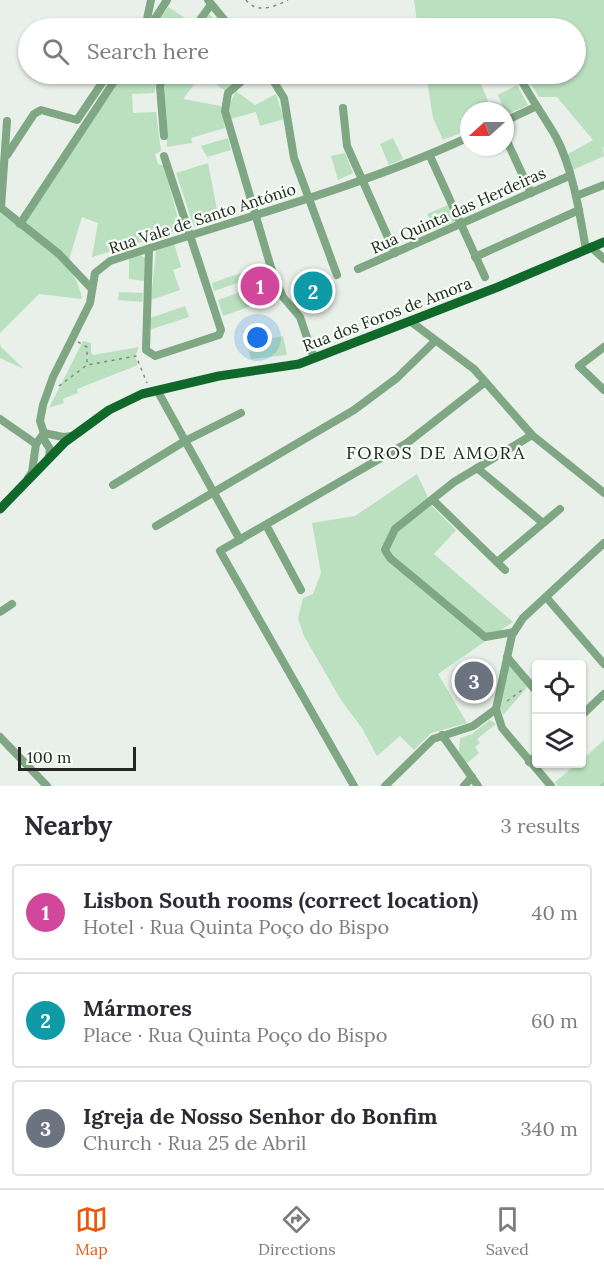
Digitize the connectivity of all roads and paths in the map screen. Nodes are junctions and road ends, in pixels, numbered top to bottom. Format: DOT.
graph roads {
  1 [pos="151,0"];
  2 [pos="167,0"];
  3 [pos="246,0"];
  4 [pos="288,0"];
  5 [pos="209,3"];
  6 [pos="147,18"];
  7 [pos="155,18"];
  8 [pos="200,18"];
  9 [pos="222,18"];
  10 [pos="101,84"];
  11 [pos="112,84"];
  12 [pos="161,84"];
  13 [pos="238,84"];
  14 [pos="275,84"];
  15 [pos="523,84"];
  16 [pos="535,107"];
  17 [pos="343,108"];
  18 [pos="514,117"];
  19 [pos="7,121"];
  20 [pos="164,136"];
  21 [pos="460,141"];
  22 [pos="6,156"];
  23 [pos="164,156"];
  24 [pos="430,156"];
  25 [pos="514,156"];
  26 [pos="569,176"];
  27 [pos="361,179"];
  28 [pos="604,185"];
  29 [pos="531,193"];
  30 [pos="576,196"];
  31 [pos="307,198"];
  32 [pos="579,210"];
  33 [pos="255,216"];
  34 [pos="20,224"];
  35 [pos="460,224"];
  36 [pos="190,235"];
  37 [pos="604,242"];
  38 [pos="149,248"];
  39 [pos="589,248"];
  40 [pos="395,253"];
  41 [pos="475,257"];
  42 [pos="604,259"];
  43 [pos="358,269"];
  44 [pos="337,275"];
  45 [pos="484,277"];
  46 [pos="92,290"];
  47 [pos="410,321"];
  48 [pos="72,340"];
  49 [pos="435,341"];
  50 [pos="604,348"];
  51 [pos="314,358"];
  52 [pos="87,365"];
  53 [pos="485,382"];
  54 [pos="604,390"];
  55 [pos="154,391"];
  56 [pos="54,392"];
  57 [pos="240,413"];
  58 [pos="0,419"];
  59 [pos="74,435"];
  60 [pos="532,435"];
  61 [pos="44,436"];
  62 [pos="185,441"];
  63 [pos="36,444"];
  64 [pos="51,456"];
  65 [pos="477,468"];
  66 [pos="24,485"];
  67 [pos="113,485"];
  68 [pos="213,492"];
  69 [pos="604,493"];
  70 [pos="433,500"];
  71 [pos="560,509"];
  72 [pos="0,510"];
  73 [pos="543,523"];
  74 [pos="266,525"];
  75 [pos="156,526"];
  76 [pos="240,540"];
  77 [pos="604,543"];
  78 [pos="497,562"];
  79 [pos="505,570"];
  80 [pos="301,590"];
  81 [pos="546,597"];
  82 [pos="12,604"];
  83 [pos="0,612"];
  84 [pos="514,632"];
  85 [pos="507,657"];
  86 [pos="604,664"];
  87 [pos="530,684"];
  88 [pos="604,694"];
  89 [pos="496,712"];
  90 [pos="583,714"];
  91 [pos="442,735"];
  92 [pos="0,737"];
  93 [pos="532,760"];
  94 [pos="529,762"];
  95 [pos="472,777"];
  96 [pos="47,786"];
  97 [pos="354,786"];
  98 [pos="385,786"];
  99 [pos="464,786"];
  100 [pos="478,786"];
  101 [pos="551,786"];
  1 -- 6 [label="street"];
  2 -- 7 [label="street"];
  3 -- 4 [label="path"];
  5 -- 8 [label="street"];
  5 -- 9 [label="street"];
  10 -- 22 [label="street"];
  11 -- 34 [label="street"];
  12 -- 20 [label="street"];
  13 -- 33 [label="street"];
  14 -- 31 [label="street"];
  15 -- 16 [label="street"];
  16 -- 18 [label="street"];
  16 -- 26 [label="street"];
  17 -- 27 [label="street"];
  19 -- 22 [label="street"];
  21 -- 24 [label="street, Rua Vale de Santo António"];
  22 -- 34 [label="street"];
  23 -- 36 [label="street"];
  24 -- 27 [label="street, Rua Vale de Santo António"];
  24 -- 35 [label="street"];
  25 -- 29 [label="street"];
  26 -- 29 [label="street, Rua Quinta das Herdeiras"];
  26 -- 30 [label="street"];
  27 -- 31 [label="street, Rua Vale de Santo António"];
  27 -- 40 [label="street"];
  28 -- 30 [label="street"];
  29 -- 35 [label="street, Rua Quinta das Herdeiras"];
  30 -- 32 [label="street"];
  31 -- 33 [label="street, Rua Vale de Santo António"];
  31 -- 44 [label="street"];
  32 -- 39 [label="street"];
  32 -- 41 [label="street"];
  33 -- 36 [label="street, Rua Vale de Santo António"];
  33 -- 51 [label="street"];
  34 -- 46 [label="street"];
  35 -- 40 [label="street, Rua Quinta das Herdeiras"];
  35 -- 41 [label="street"];
  36 -- 38 [label="street, Rua Vale de Santo António"];
  36 -- 38 [label="street"];
  37 -- 39 [label="main road, Rua dos Foros de Amora"];
  38 -- 46 [label="street, Rua Vale de Santo António"];
  39 -- 42 [label="street"];
  39 -- 47 [label="main road, Rua dos Foros de Amora"];
  40 -- 43 [label="street, Rua Quinta das Herdeiras"];
  41 -- 45 [label="street"];
  46 -- 48 [label="street, Rua Vale de Santo António"];
  47 -- 49 [label="street"];
  47 -- 51 [label="main road, Rua dos Foros de Amora"];
  48 -- 52 [label="path"];
  48 -- 61 [label="street, Rua Vale de Santo António"];
  49 -- 53 [label="street"];
  49 -- 68 [label="street"];
  50 -- 54 [label="street"];
  51 -- 55 [label="main road, Rua dos Foros de Amora"];
  52 -- 55 [label="path"];
  52 -- 56 [label="path"];
  53 -- 60 [label="street"];
  53 -- 74 [label="street"];
  55 -- 59 [label="main road, Rua dos Foros de Amora"];
  55 -- 62 [label="street"];
  57 -- 62 [label="street"];
  58 -- 63 [label="street"];
  59 -- 61 [label="street"];
  59 -- 64 [label="main road, Rua dos Foros de Amora"];
  60 -- 65 [label="street"];
  60 -- 69 [label="street"];
  61 -- 63 [label="street"];
  61 -- 64 [label="street"];
  62 -- 67 [label="street"];
  62 -- 68 [label="street"];
  63 -- 64 [label="street"];
  63 -- 66 [label="street"];
  64 -- 66 [label="main road, Rua dos Foros de Amora"];
  65 -- 70 [label="street"];
  65 -- 73 [label="street"];
  66 -- 72 [label="main road, Rua dos Foros de Amora"];
  68 -- 75 [label="street"];
  68 -- 76 [label="street"];
  70 -- 78 [label="street"];
  70 -- 84 [label="street"];
  71 -- 73 [label="street"];
  73 -- 78 [label="street"];
  74 -- 76 [label="street"];
  74 -- 80 [label="street"];
  76 -- 97 [label="street"];
  77 -- 81 [label="street"];
  78 -- 79 [label="street"];
  81 -- 84 [label="street"];
  81 -- 86 [label="street"];
  82 -- 83 [label="street"];
  84 -- 85 [label="street"];
  85 -- 87 [label="street"];
  85 -- 89 [label="street"];
  87 -- 89 [label="path"];
  88 -- 90 [label="street"];
  89 -- 91 [label="street"];
  89 -- 94 [label="street"];
  91 -- 95 [label="street"];
  91 -- 98 [label="street"];
  92 -- 96 [label="street"];
  93 -- 94 [label="street"];
  94 -- 101 [label="street"];
  95 -- 99 [label="street"];
  95 -- 100 [label="street"];
}
